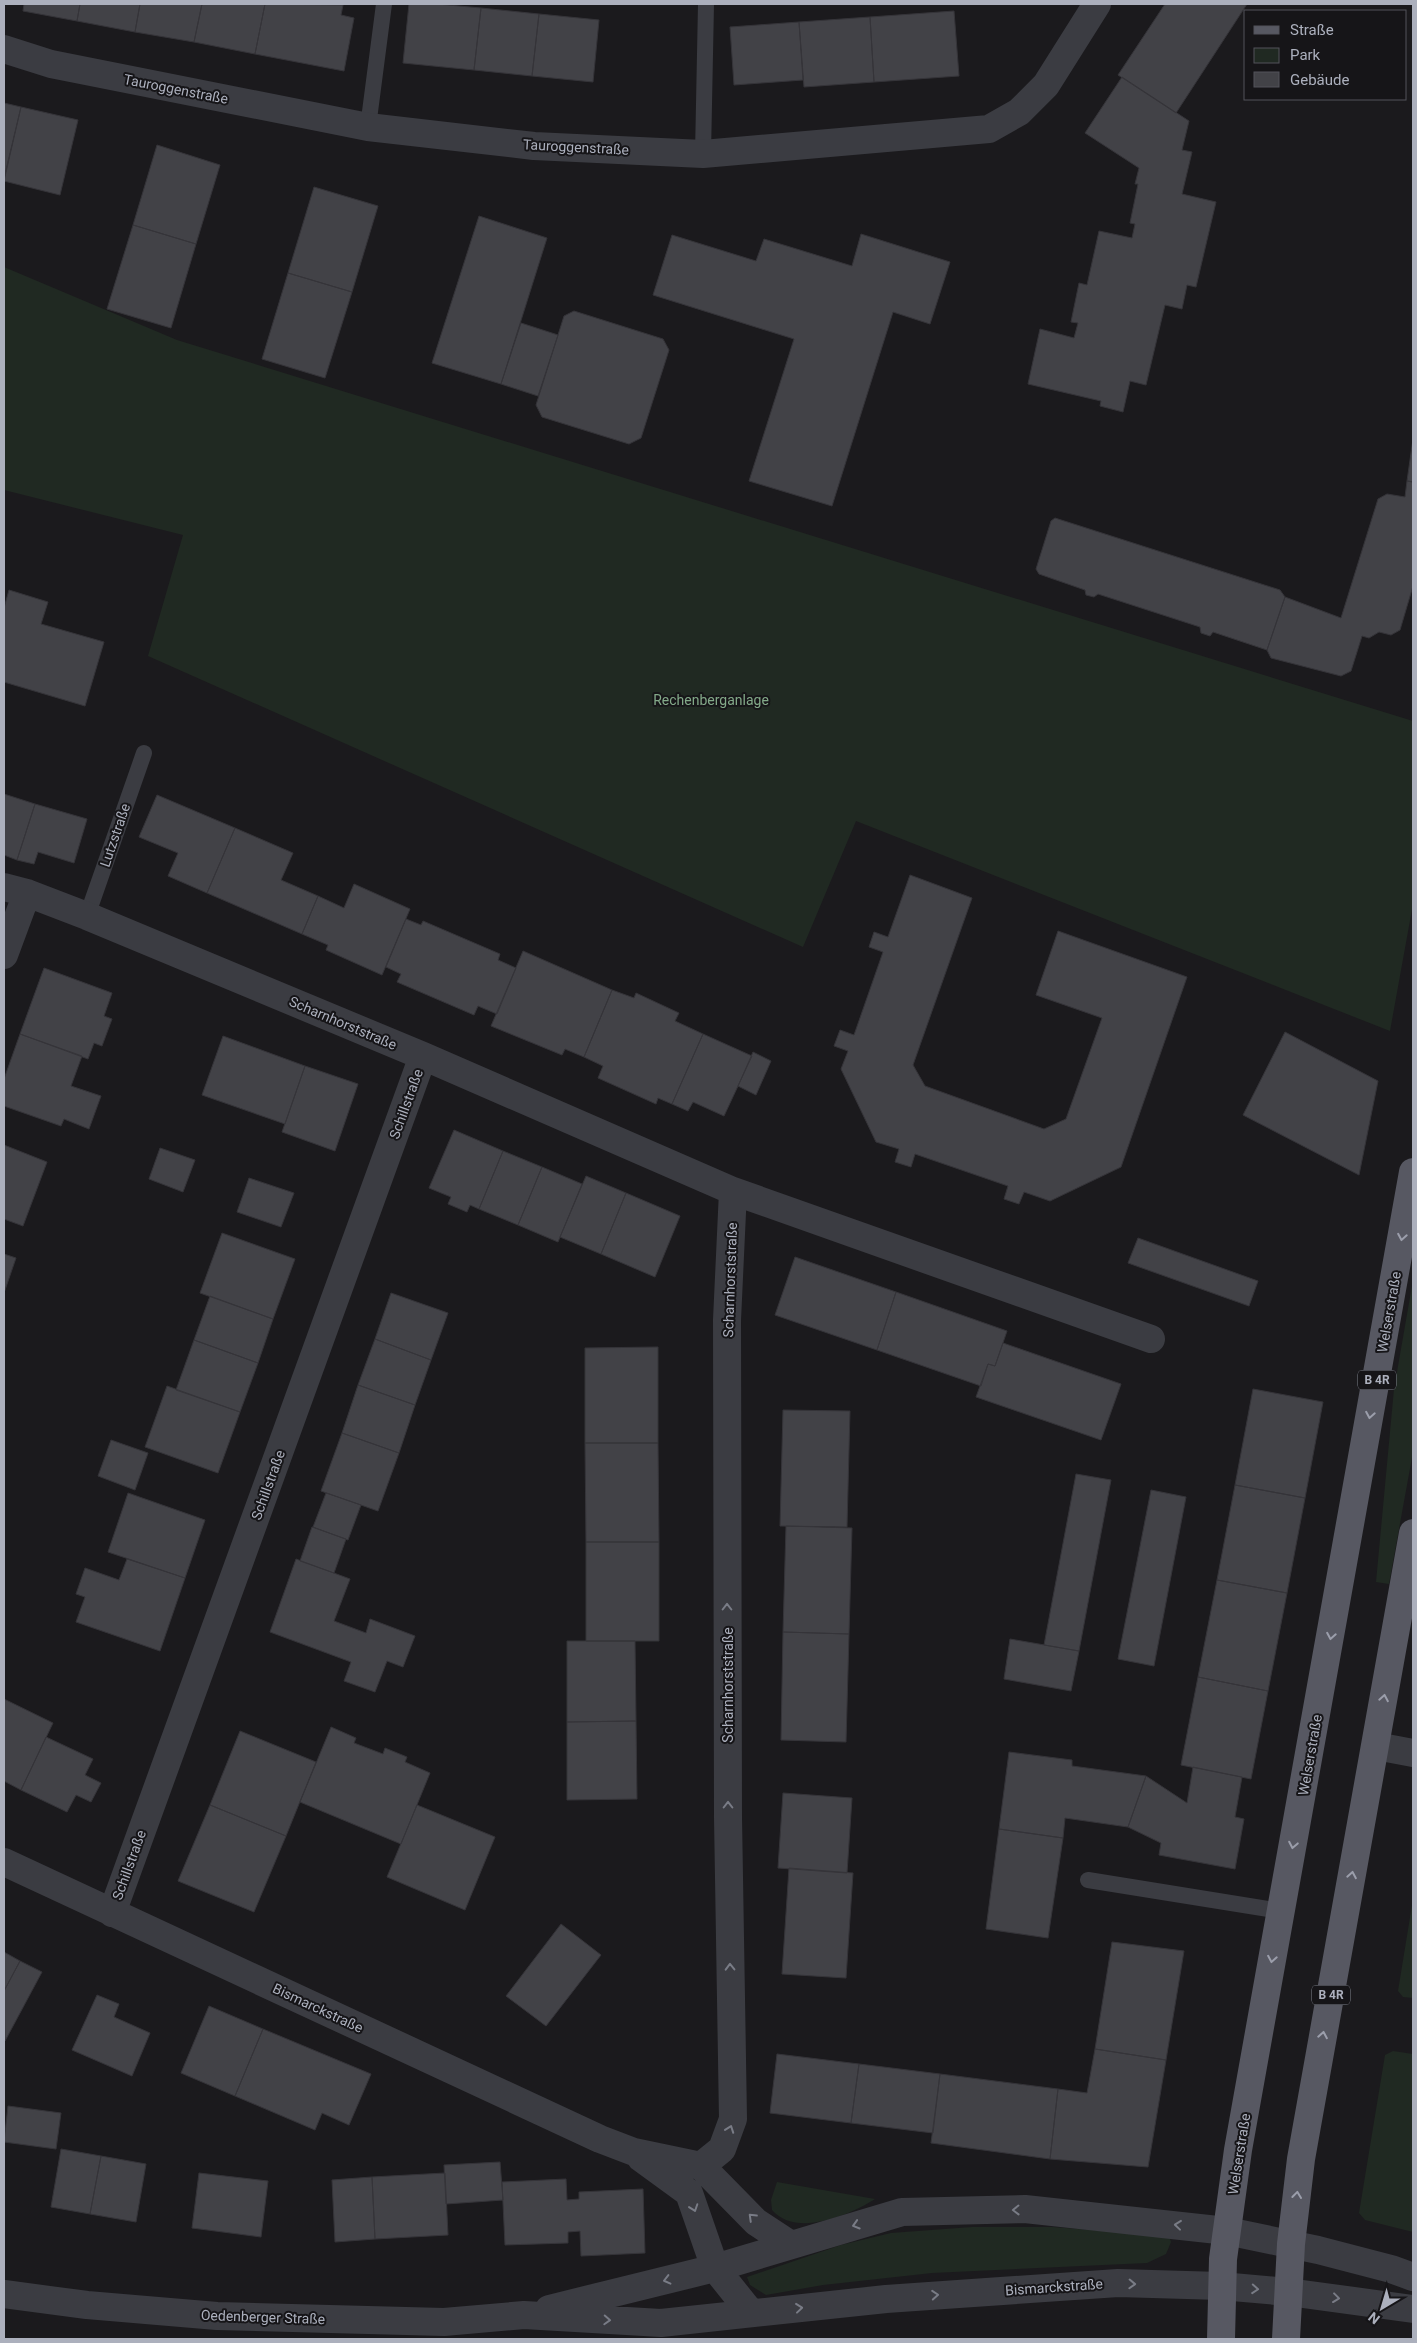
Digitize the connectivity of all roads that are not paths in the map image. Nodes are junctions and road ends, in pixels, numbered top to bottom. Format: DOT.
graph roads {
  1 [pos="384,4"];
  2 [pos="706,4"];
  3 [pos="1097,4"];
  4 [pos="4,48"];
  5 [pos="368,127"];
  6 [pos="703,154"];
  7 [pos="144,753"];
  8 [pos="15,890"];
  9 [pos="87,916"];
  10 [pos="4,955"];
  11 [pos="423,1056"];
  12 [pos="1413,1172"];
  13 [pos="733,1191"];
  14 [pos="1151,1339"];
  15 [pos="1413,1534"];
  16 [pos="1376,1746"];
  17 [pos="1413,1753"];
  18 [pos="4,1862"];
  19 [pos="1088,1880"];
  20 [pos="1280,1912"];
  21 [pos="112,1913"];
  22 [pos="634,2152"];
  23 [pos="701,2166"];
  24 [pos="1227,2231"];
  25 [pos="1291,2244"];
  26 [pos="791,2245"];
  27 [pos="715,2268"];
  28 [pos="1413,2277"];
  29 [pos="1222,2286"];
  30 [pos="1288,2292"];
  31 [pos="4,2294"];
  32 [pos="1413,2309"];
  33 [pos="751,2313"];
  34 [pos="524,2315"];
  35 [pos="1221,2339"];
  36 [pos="1286,2339"];
  1 -- 5 [label="lane"];
  2 -- 6 [label="lane"];
  3 -- 6 [label="street, Tauroggenstraße"];
  4 -- 5 [label="street, Tauroggenstraße"];
  5 -- 6 [label="street, Tauroggenstraße"];
  7 -- 9 [label="lane, Lutzstraße"];
  8 -- 9 [label="street, Scharnhorststraße"];
  8 -- 10 [label="street"];
  9 -- 11 [label="street, Scharnhorststraße"];
  11 -- 13 [label="street, Scharnhorststraße"];
  11 -- 21 [label="street, Schillstraße"];
  12 -- 20 [label="main road, Welserstraße / B 4R, one-way"];
  13 -- 14 [label="street, Scharnhorststraße"];
  23 -- 13 [label="street, Scharnhorststraße, one-way"];
  16 -- 15 [label="main road, B 4R, one-way"];
  16 -- 17 [label="street"];
  25 -- 16 [label="main road, B 4R, one-way"];
  18 -- 21 [label="street, Bismarckstraße"];
  19 -- 20 [label="lane"];
  20 -- 24 [label="main road, Welserstraße / B 4R, one-way"];
  21 -- 22 [label="street, Bismarckstraße"];
  22 -- 23 [label="street, Bismarckstraße"];
  22 -- 27 [label="street, Bismarckstraße, one-way"];
  26 -- 23 [label="street, one-way"];
  24 -- 25 [label="street"];
  24 -- 26 [label="street, one-way"];
  24 -- 29 [label="main road, Welserstraße / B 4R"];
  25 -- 28 [label="street"];
  25 -- 30 [label="main road, B 4R"];
  26 -- 27 [label="street"];
  27 -- 33 [label="street, Bismarckstraße"];
  27 -- 34 [label="street, Oedenberger Straße, one-way"];
  29 -- 30 [label="street, Bismarckstraße, one-way"];
  33 -- 29 [label="street, Bismarckstraße, one-way"];
  29 -- 35 [label="main road, Welserstraße / B 4R"];
  30 -- 32 [label="street, Bismarckstraße, one-way"];
  30 -- 36 [label="main road, B 4R"];
  31 -- 34 [label="street, Oedenberger Straße"];
  34 -- 33 [label="street, Oedenberger Straße, one-way"];
}
